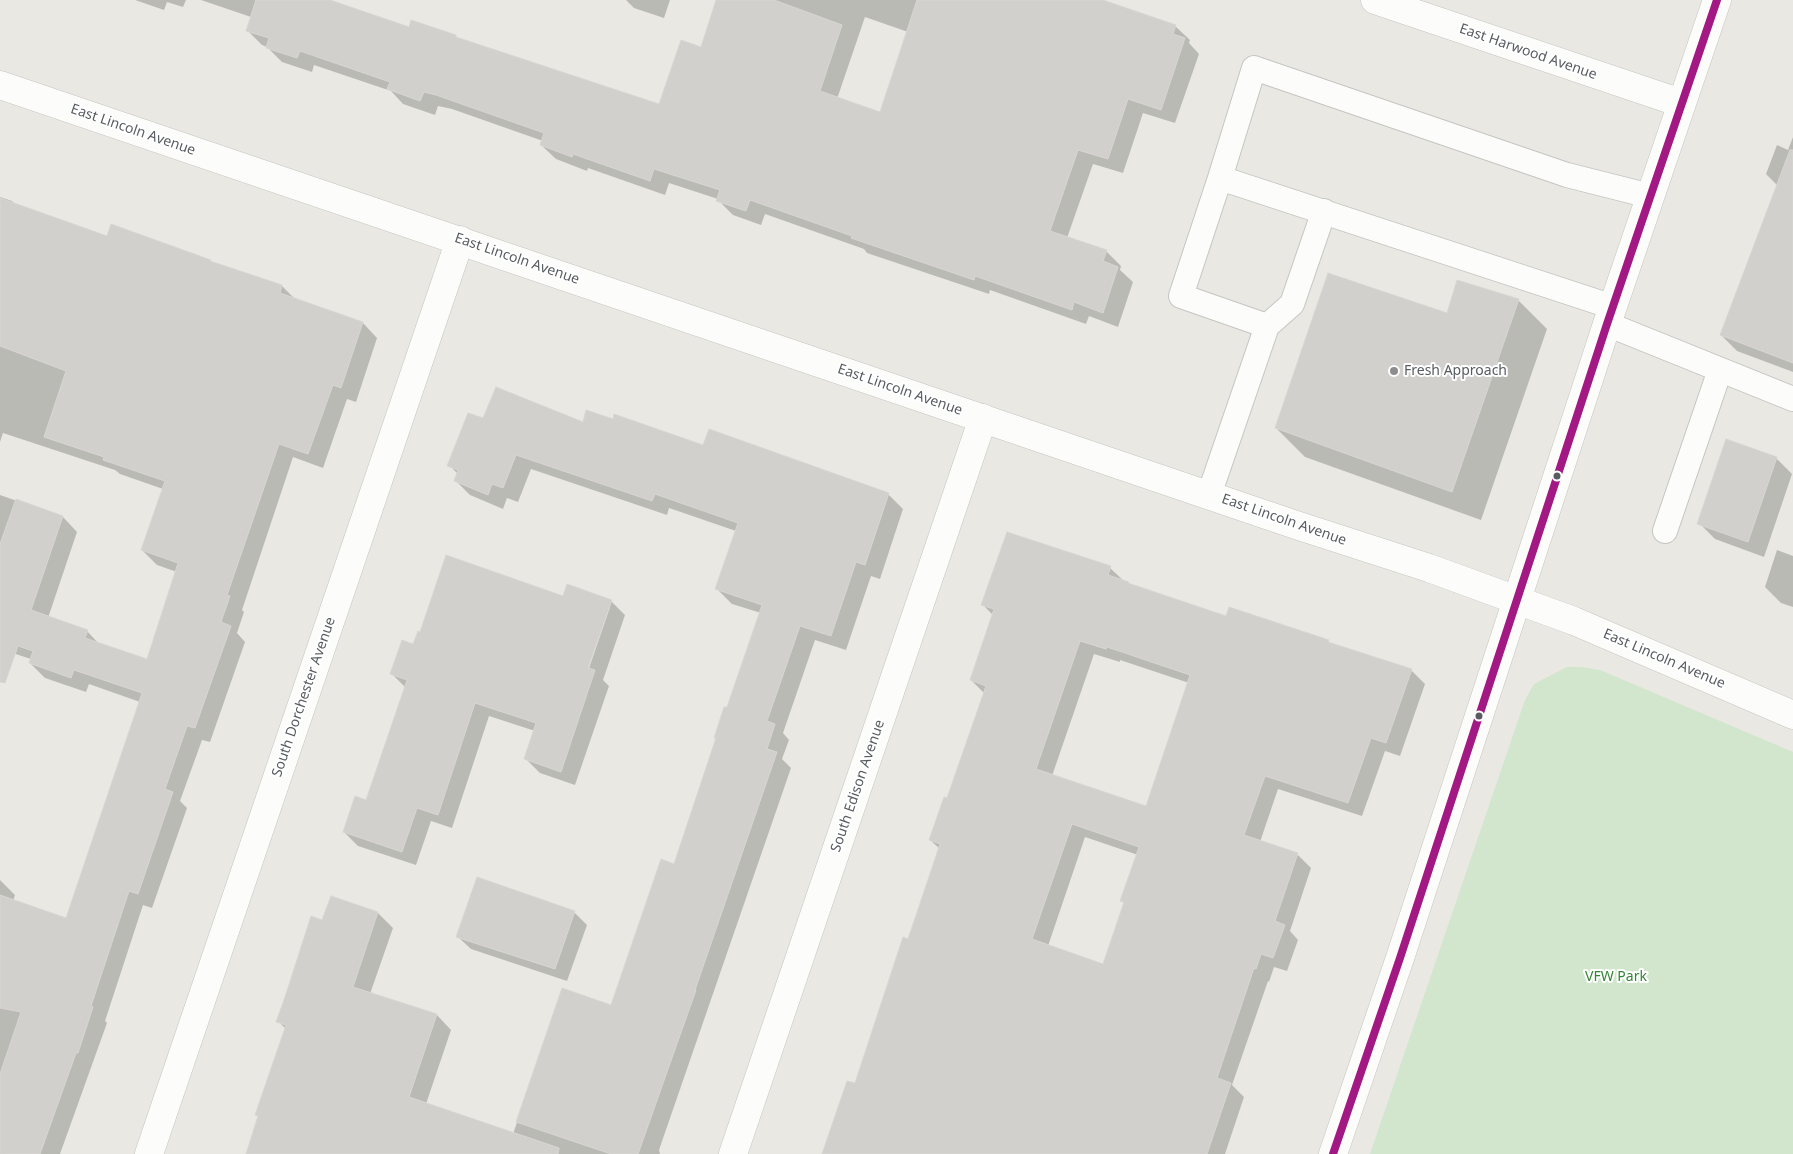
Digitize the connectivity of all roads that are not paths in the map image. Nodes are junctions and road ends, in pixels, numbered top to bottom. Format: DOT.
graph roads {
  1 [pos="1376,0"];
  2 [pos="1716,0"];
  3 [pos="0,85"];
  4 [pos="1681,103"];
  5 [pos="1220,178"];
  6 [pos="1650,196"];
  7 [pos="1324,211"];
  8 [pos="460,240"];
  9 [pos="1610,315"];
  10 [pos="1267,326"];
  11 [pos="1720,370"];
  12 [pos="1793,398"];
  13 [pos="983,418"];
  14 [pos="1209,495"];
  15 [pos="1665,531"];
  16 [pos="1517,600"];
  17 [pos="1793,715"];
  18 [pos="149,1154"];
  19 [pos="733,1154"];
  20 [pos="1332,1154"];
  1 -- 4 [label="street, East Harwood Avenue"];
  2 -- 4 [label="street"];
  3 -- 8 [label="street, East Lincoln Avenue"];
  4 -- 6 [label="street"];
  5 -- 6 [label="lane"];
  5 -- 7 [label="lane"];
  5 -- 10 [label="lane"];
  6 -- 9 [label="street"];
  7 -- 9 [label="lane"];
  7 -- 10 [label="lane"];
  8 -- 13 [label="street, East Lincoln Avenue"];
  8 -- 18 [label="street, South Dorchester Avenue"];
  9 -- 11 [label="lane"];
  9 -- 16 [label="street"];
  10 -- 14 [label="lane"];
  11 -- 12 [label="lane"];
  11 -- 15 [label="lane"];
  13 -- 14 [label="street, East Lincoln Avenue"];
  13 -- 19 [label="street, South Edison Avenue"];
  14 -- 16 [label="street, East Lincoln Avenue"];
  16 -- 17 [label="street, East Lincoln Avenue"];
  16 -- 20 [label="street"];
}
